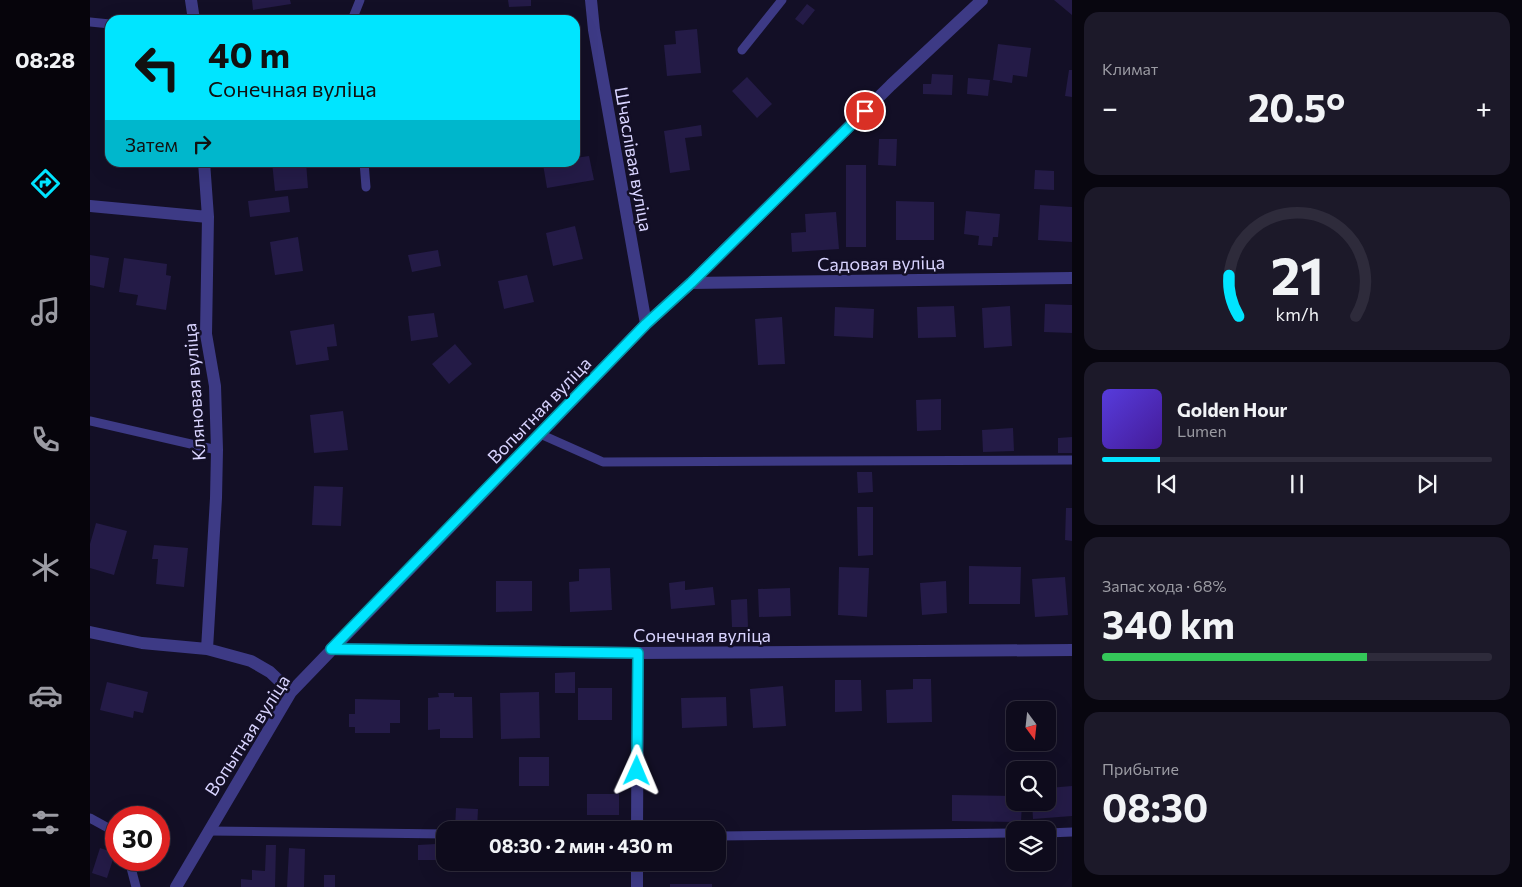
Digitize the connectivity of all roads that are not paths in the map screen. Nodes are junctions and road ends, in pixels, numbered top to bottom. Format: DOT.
graph roads {
  1 [pos="191,0"];
  2 [pos="360,0"];
  3 [pos="591,0"];
  4 [pos="782,0"];
  5 [pos="982,0"];
  6 [pos="193,15"];
  7 [pos="354,15"];
  8 [pos="90,22"];
  9 [pos="105,24"];
  10 [pos="742,50"];
  11 [pos="204,167"];
  12 [pos="364,167"];
  13 [pos="366,187"];
  14 [pos="90,206"];
  15 [pos="208,217"];
  16 [pos="1072,278"];
  17 [pos="691,283"];
  18 [pos="646,324"];
  19 [pos="90,421"];
  20 [pos="540,434"];
  21 [pos="217,450"];
  22 [pos="1072,460"];
  23 [pos="90,632"];
  24 [pos="207,649"];
  25 [pos="331,649"];
  26 [pos="1072,650"];
  27 [pos="638,653"];
  28 [pos="291,692"];
  29 [pos="90,818"];
  30 [pos="637,821"];
  31 [pos="105,826"];
  32 [pos="208,830"];
  33 [pos="1056,832"];
  34 [pos="1072,832"];
  35 [pos="1006,833"];
  36 [pos="436,834"];
  37 [pos="726,836"];
  38 [pos="132,871"];
  39 [pos="637,871"];
  40 [pos="136,887"];
  41 [pos="176,887"];
  42 [pos="637,887"];
  1 -- 6 [label="street"];
  2 -- 7 [label="lane"];
  3 -- 18 [label="street, Шчаслівая вуліца"];
  4 -- 10 [label="lane"];
  5 -- 17 [label="street, Вопытная вуліца"];
  8 -- 9 [label="lane"];
  11 -- 15 [label="street, Кляновая вуліца"];
  12 -- 13 [label="lane"];
  14 -- 15 [label="street"];
  15 -- 21 [label="street, Кляновая вуліца"];
  16 -- 17 [label="street, Садовая вуліца"];
  17 -- 18 [label="street, Вопытная вуліца"];
  18 -- 20 [label="street, Вопытная вуліца"];
  19 -- 21 [label="lane"];
  20 -- 22 [label="lane"];
  20 -- 25 [label="street, Вопытная вуліца"];
  21 -- 24 [label="street, Кляновая вуліца"];
  23 -- 24 [label="street"];
  24 -- 28 [label="street"];
  25 -- 27 [label="street, Сонечная вуліца"];
  25 -- 28 [label="street, Вопытная вуліца"];
  26 -- 27 [label="street, Сонечная вуліца"];
  27 -- 30 [label="street"];
  28 -- 32 [label="street, Вопытная вуліца"];
  29 -- 31 [label="lane"];
  32 -- 36 [label="lane"];
  32 -- 41 [label="street, Вопытная вуліца"];
  33 -- 34 [label="lane"];
  35 -- 37 [label="lane"];
  38 -- 40 [label="lane"];
  39 -- 42 [label="street"];
}
